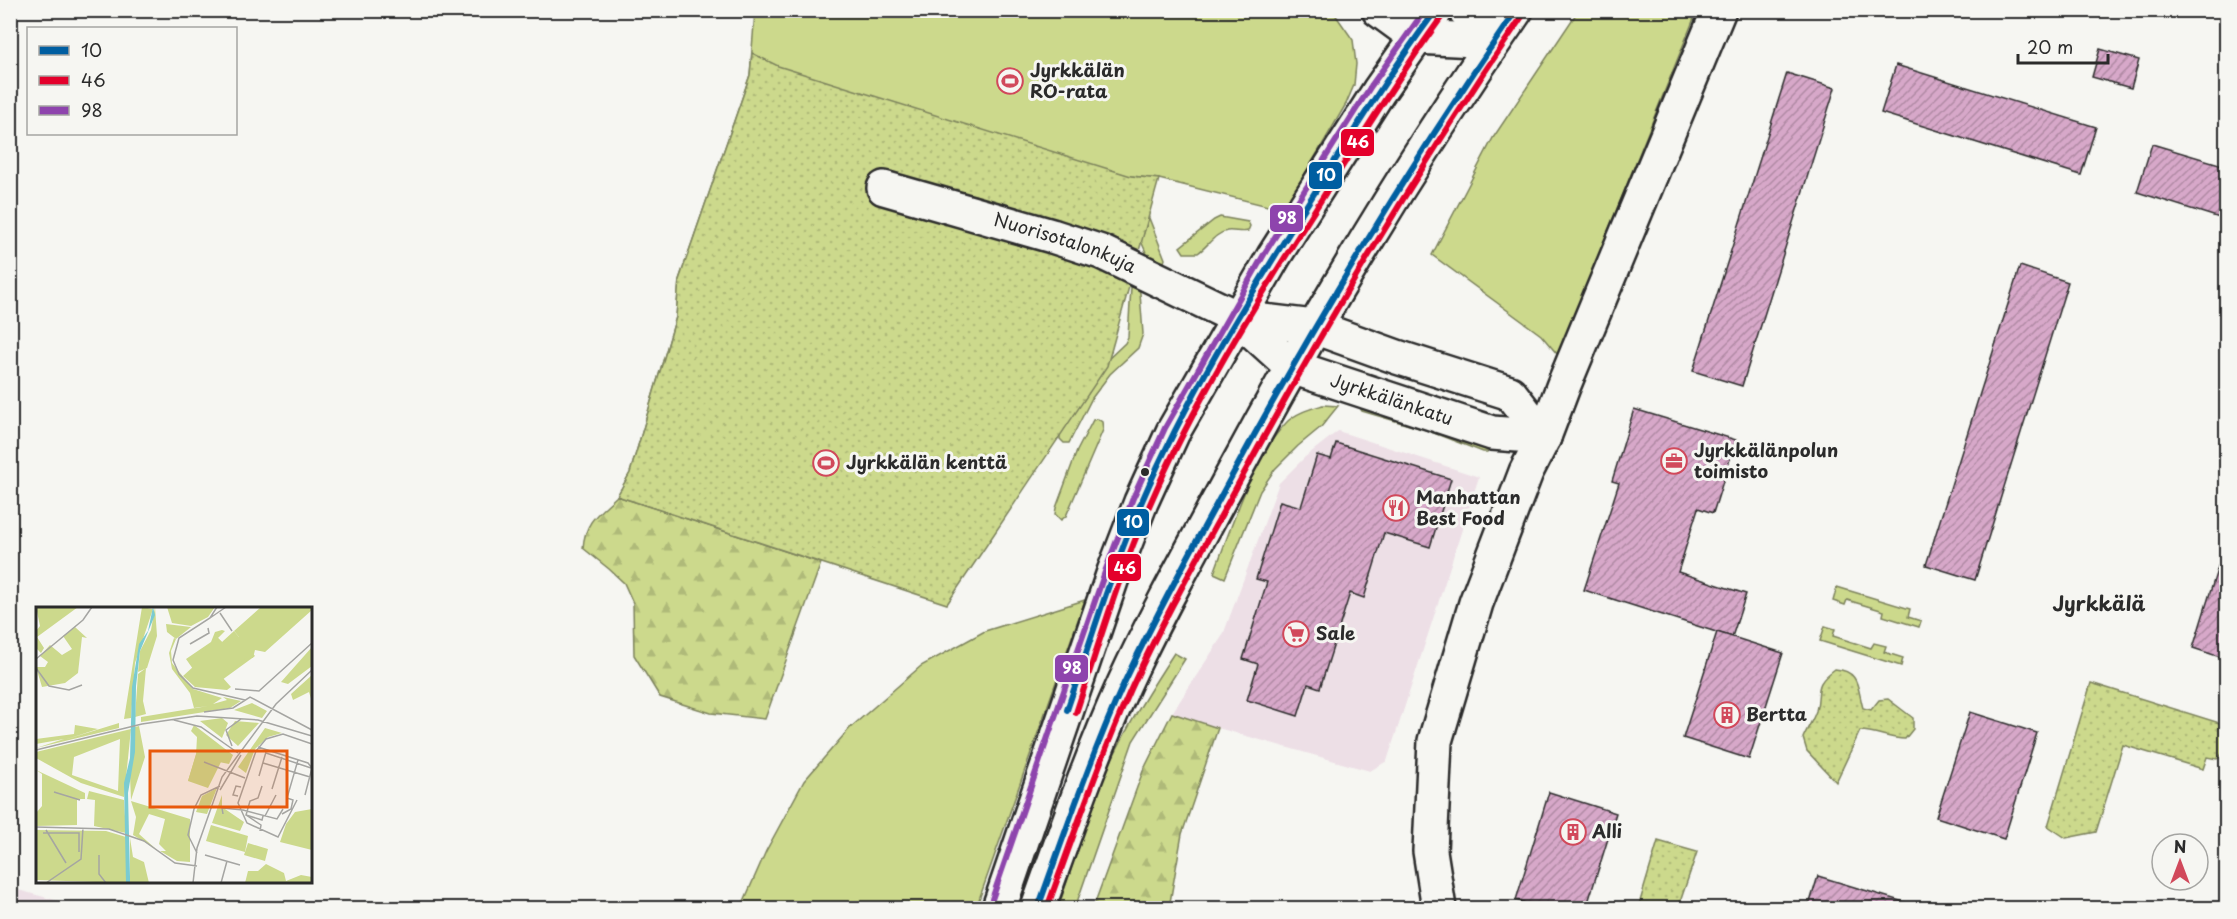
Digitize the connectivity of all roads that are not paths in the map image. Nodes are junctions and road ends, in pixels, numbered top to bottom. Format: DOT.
graph roads {
  1 [pos="1379,10"];
  2 [pos="1436,10"];
  3 [pos="1465,10"];
  4 [pos="1516,10"];
  5 [pos="1719,10"];
  6 [pos="1416,37"];
  7 [pos="1494,41"];
  8 [pos="884,188"];
  9 [pos="1238,318"];
  10 [pos="1314,327"];
  11 [pos="1292,367"];
  12 [pos="1544,437"];
  13 [pos="999,909"];
  14 [pos="1038,909"];
  15 [pos="1439,909"];
  1 -- 6 [label="main road"];
  2 -- 6 [label="main road"];
  3 -- 7 [label="main road"];
  4 -- 7 [label="main road"];
  5 -- 12 [label="main road"];
  6 -- 7 [label="main road"];
  6 -- 9 [label="main road"];
  7 -- 10 [label="main road"];
  8 -- 9 [label="main road, Nuorisotalonkuja"];
  9 -- 10 [label="main road"];
  9 -- 11 [label="main road, Jyrkkälänkatu"];
  9 -- 13 [label="main road"];
  10 -- 11 [label="main road"];
  10 -- 12 [label="main road"];
  11 -- 12 [label="main road, Jyrkkälänkatu"];
  11 -- 14 [label="main road"];
  12 -- 15 [label="main road"];
}
